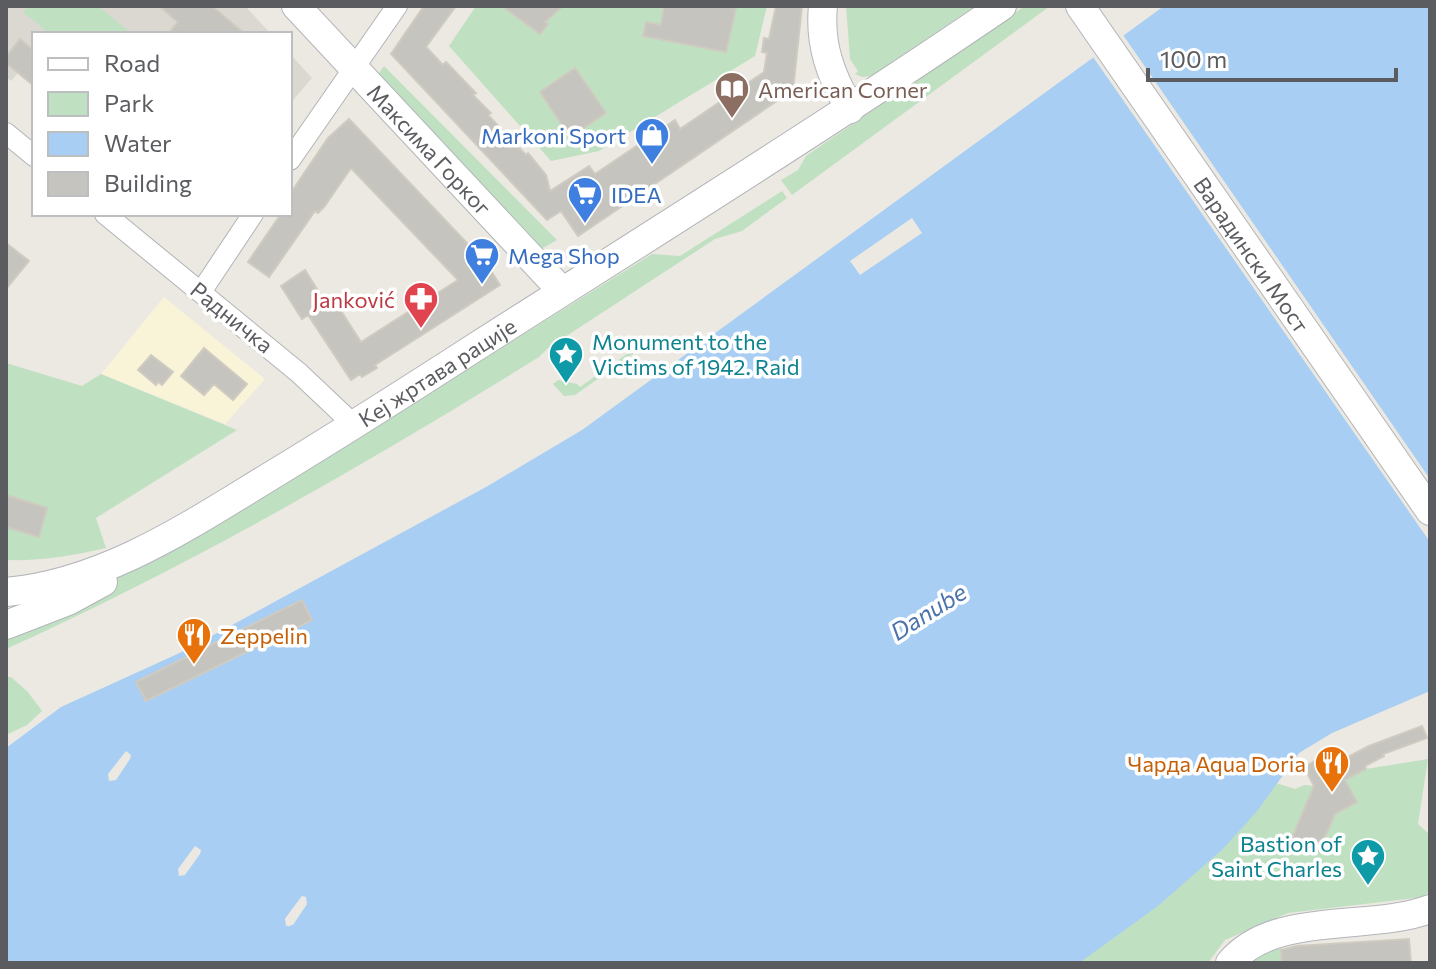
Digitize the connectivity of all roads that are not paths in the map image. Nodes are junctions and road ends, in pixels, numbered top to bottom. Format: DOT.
graph roads {
  1 [pos="296,6"];
  2 [pos="397,6"];
  3 [pos="823,6"];
  4 [pos="1002,6"];
  5 [pos="1085,13"];
  6 [pos="354,68"];
  7 [pos="850,109"];
  8 [pos="6,133"];
  9 [pos="32,154"];
  10 [pos="292,157"];
  11 [pos="107,216"];
  12 [pos="252,216"];
  13 [pos="562,291"];
  14 [pos="201,292"];
  15 [pos="354,425"];
  16 [pos="1430,511"];
  17 [pos="142,552"];
  18 [pos="6,592"];
  19 [pos="6,625"];
  20 [pos="1430,909"];
  21 [pos="1230,963"];
  1 -- 6 [label="main road, Максима Горког"];
  2 -- 6 [label="street"];
  3 -- 7 [label="main road"];
  4 -- 7 [label="main road, Кеј жртава рације"];
  5 -- 16 [label="main road, Варадински Мост"];
  6 -- 10 [label="street"];
  6 -- 13 [label="main road, Максима Горког"];
  7 -- 13 [label="main road, Кеј жртава рације"];
  8 -- 9 [label="street"];
  11 -- 14 [label="street, Радничка"];
  12 -- 14 [label="street"];
  13 -- 15 [label="main road, Кеј жртава рације"];
  14 -- 15 [label="street, Радничка"];
  15 -- 17 [label="main road, Кеј жртава рације"];
  17 -- 18 [label="main road, Кеј жртава рације"];
  17 -- 19 [label="main road"];
  20 -- 21 [label="main road"];
}
